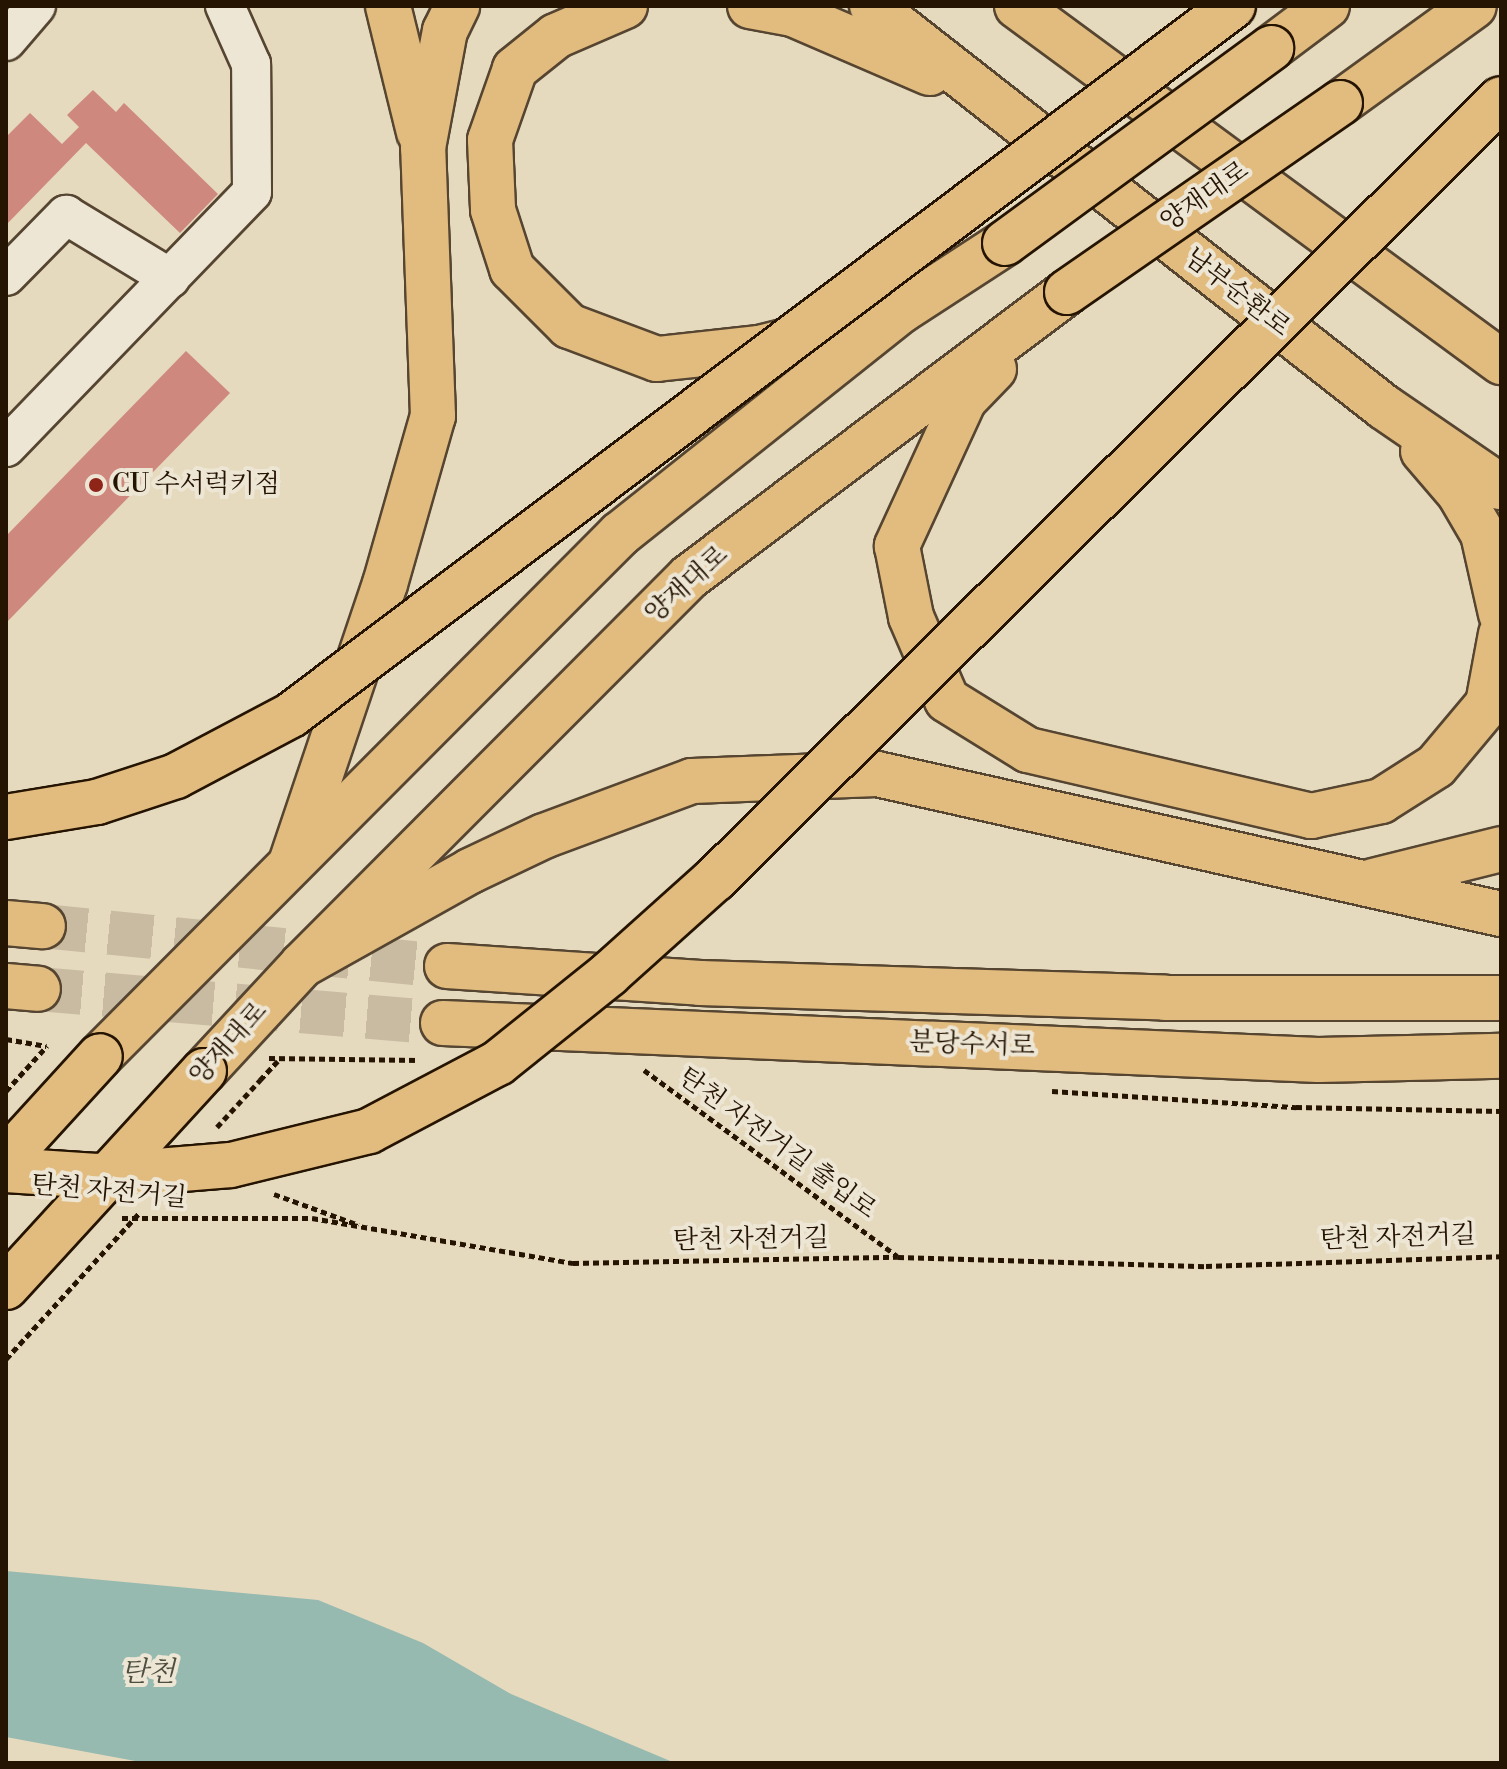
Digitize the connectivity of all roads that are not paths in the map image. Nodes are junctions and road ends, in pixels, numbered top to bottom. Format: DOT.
graph roads {
  1 [pos="36,6"];
  2 [pos="225,6"];
  3 [pos="388,6"];
  4 [pos="457,6"];
  5 [pos="625,6"];
  6 [pos="750,6"];
  7 [pos="872,6"];
  8 [pos="1017,6"];
  9 [pos="1233,6"];
  10 [pos="1327,6"];
  11 [pos="1474,6"];
  12 [pos="6,41"];
  13 [pos="977,92"];
  14 [pos="1501,99"];
  15 [pos="423,148"];
  16 [pos="6,276"];
  17 [pos="170,278"];
  18 [pos="1067,292"];
  19 [pos="902,310"];
  20 [pos="1501,362"];
  21 [pos="1384,407"];
  22 [pos="6,447"];
  23 [pos="1501,487"];
  24 [pos="1501,614"];
  25 [pos="1501,634"];
  26 [pos="6,817"];
  27 [pos="1501,849"];
  28 [pos="288,873"];
  29 [pos="1363,884"];
  30 [pos="1501,914"];
  31 [pos="302,965"];
  32 [pos="447,966"];
  33 [pos="1501,998"];
  34 [pos="443,1023"];
  35 [pos="1501,1056"];
  36 [pos="6,1159"];
  37 [pos="6,1170"];
  38 [pos="6,1287"];
  1 -- 12 [label="street"];
  2 -- 17 [label="street"];
  3 -- 15 [label="main road"];
  4 -- 15 [label="main road"];
  5 -- 19 [label="main road"];
  6 -- 13 [label="main road"];
  7 -- 13 [label="main road"];
  8 -- 20 [label="main road"];
  9 -- 26 [label="main road, bridge"];
  10 -- 19 [label="main road, bridge"];
  11 -- 18 [label="main road, 양재대로, bridge"];
  13 -- 21 [label="main road, 남부순환로"];
  14 -- 37 [label="main road, bridge"];
  15 -- 28 [label="main road"];
  16 -- 17 [label="street"];
  17 -- 22 [label="street"];
  18 -- 25 [label="main road"];
  18 -- 31 [label="main road, 양재대로"];
  19 -- 28 [label="main road"];
  21 -- 23 [label="main road, 남부순환로"];
  21 -- 24 [label="main road"];
  27 -- 29 [label="main road"];
  28 -- 36 [label="main road, bridge"];
  29 -- 30 [label="main road"];
  29 -- 31 [label="main road"];
  31 -- 38 [label="main road, 양재대로, bridge"];
  32 -- 33 [label="main road, 분당수서로"];
  34 -- 35 [label="main road, 분당수서로"];
}
